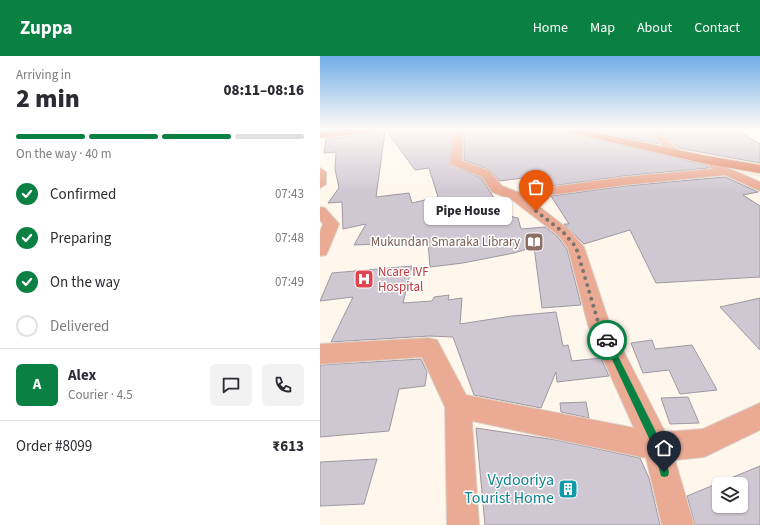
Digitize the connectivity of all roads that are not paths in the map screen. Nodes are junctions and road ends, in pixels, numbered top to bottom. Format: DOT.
graph roads {
  1 [pos="457,150"];
  2 [pos="661,150"];
  3 [pos="672,150"];
  4 [pos="675,153"];
  5 [pos="702,159"];
  6 [pos="760,169"];
  7 [pos="725,171"];
  8 [pos="320,172"];
  9 [pos="320,184"];
  10 [pos="760,187"];
  11 [pos="516,196"];
  12 [pos="320,211"];
  13 [pos="320,251"];
  14 [pos="320,354"];
  15 [pos="458,406"];
  16 [pos="760,416"];
  17 [pos="657,446"];
  18 [pos="463,525"];
  19 [pos="678,525"];
  1 -- 11 [label="street"];
  2 -- 4 [label="main road"];
  3 -- 4 [label="street"];
  4 -- 5 [label="main road"];
  5 -- 6 [label="main road"];
  5 -- 7 [label="street"];
  7 -- 10 [label="street"];
  7 -- 11 [label="street"];
  8 -- 9 [label="street"];
  11 -- 17 [label="street"];
  12 -- 13 [label="street"];
  14 -- 15 [label="street"];
  15 -- 17 [label="street"];
  15 -- 18 [label="street"];
  16 -- 17 [label="street"];
  17 -- 19 [label="street"];
}
